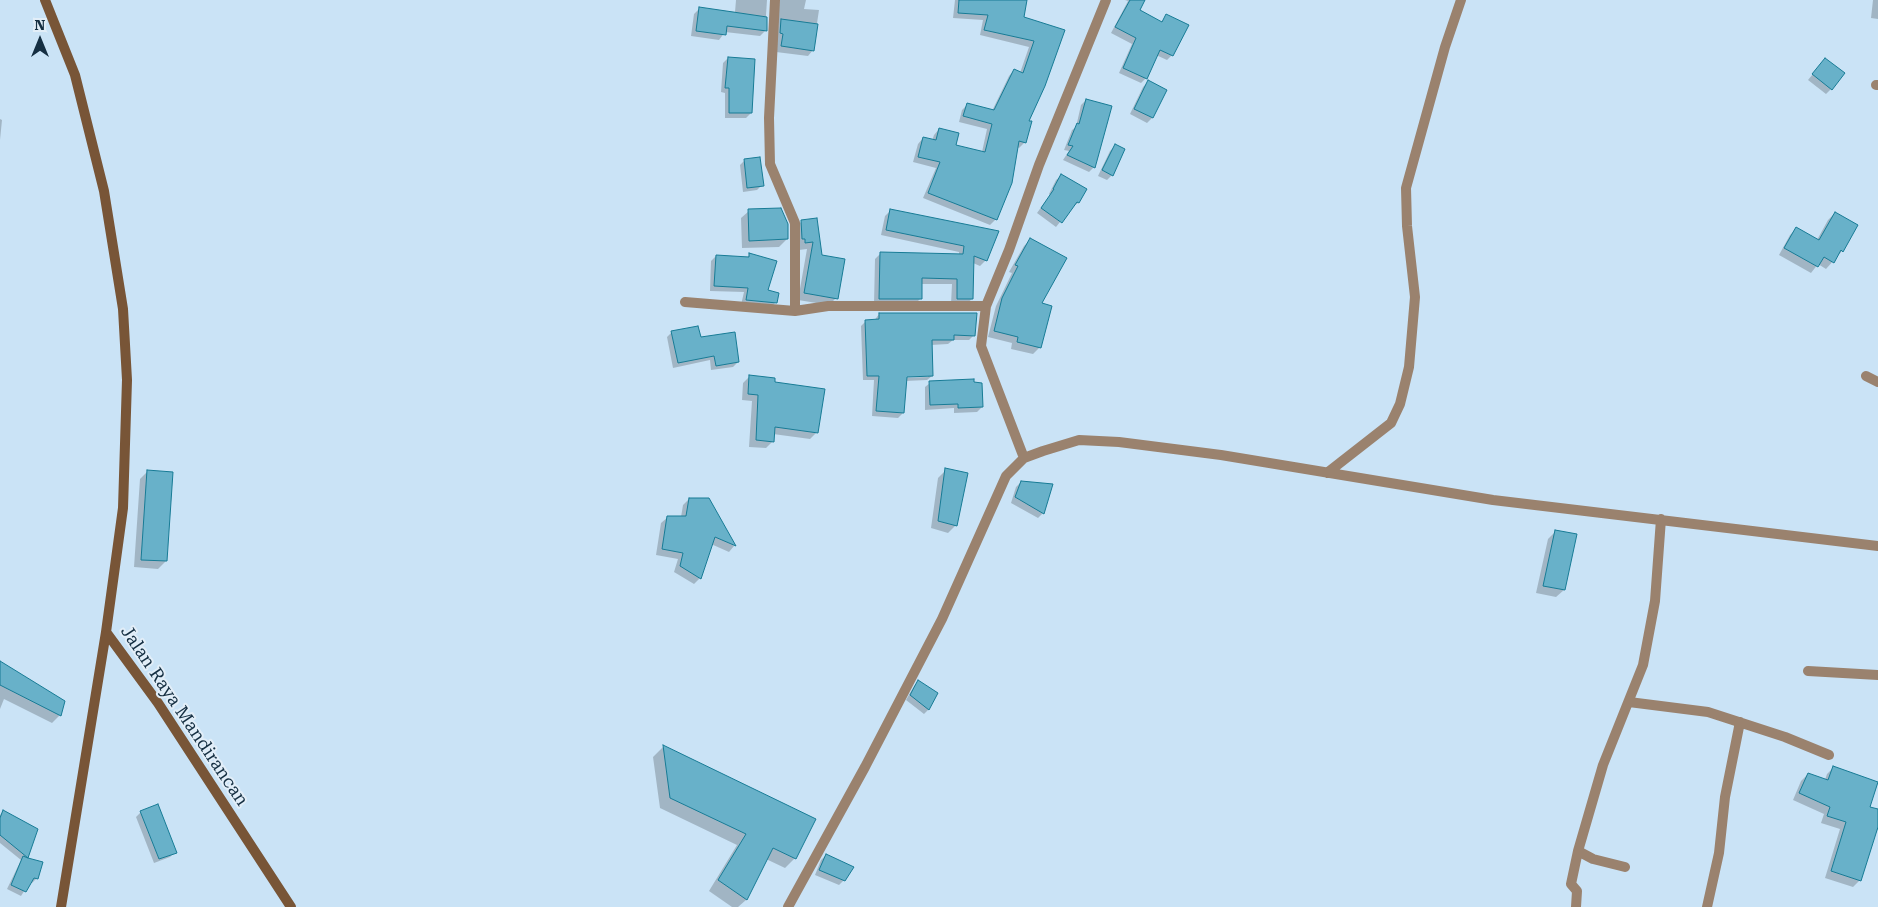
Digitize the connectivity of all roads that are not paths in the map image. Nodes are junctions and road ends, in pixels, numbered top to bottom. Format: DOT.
graph roads {
  1 [pos="45,0"];
  2 [pos="775,0"];
  3 [pos="1106,0"];
  4 [pos="1461,0"];
  5 [pos="685,302"];
  6 [pos="986,306"];
  7 [pos="795,311"];
  8 [pos="1866,376"];
  9 [pos="1878,382"];
  10 [pos="1024,458"];
  11 [pos="1327,473"];
  12 [pos="1661,519"];
  13 [pos="1878,546"];
  14 [pos="106,632"];
  15 [pos="1808,671"];
  16 [pos="1878,675"];
  17 [pos="1629,702"];
  18 [pos="1740,722"];
  19 [pos="1829,755"];
  20 [pos="1578,851"];
  21 [pos="1625,867"];
  22 [pos="61,907"];
  23 [pos="290,907"];
  24 [pos="788,907"];
  25 [pos="1576,907"];
  26 [pos="1707,907"];
  1 -- 14 [label="street, Jalan Raya Mandirancan"];
  2 -- 7 [label="street"];
  3 -- 6 [label="street"];
  4 -- 11 [label="street"];
  5 -- 7 [label="street"];
  6 -- 7 [label="street"];
  6 -- 10 [label="street"];
  8 -- 9 [label="street"];
  10 -- 11 [label="street"];
  10 -- 24 [label="street"];
  11 -- 12 [label="street"];
  12 -- 13 [label="street"];
  12 -- 17 [label="street"];
  14 -- 22 [label="street"];
  14 -- 23 [label="street, Jalan Raya Mandirancan"];
  15 -- 16 [label="street"];
  17 -- 18 [label="street"];
  17 -- 20 [label="street"];
  18 -- 19 [label="street"];
  18 -- 26 [label="street"];
  20 -- 21 [label="street"];
  20 -- 25 [label="street"];
}
